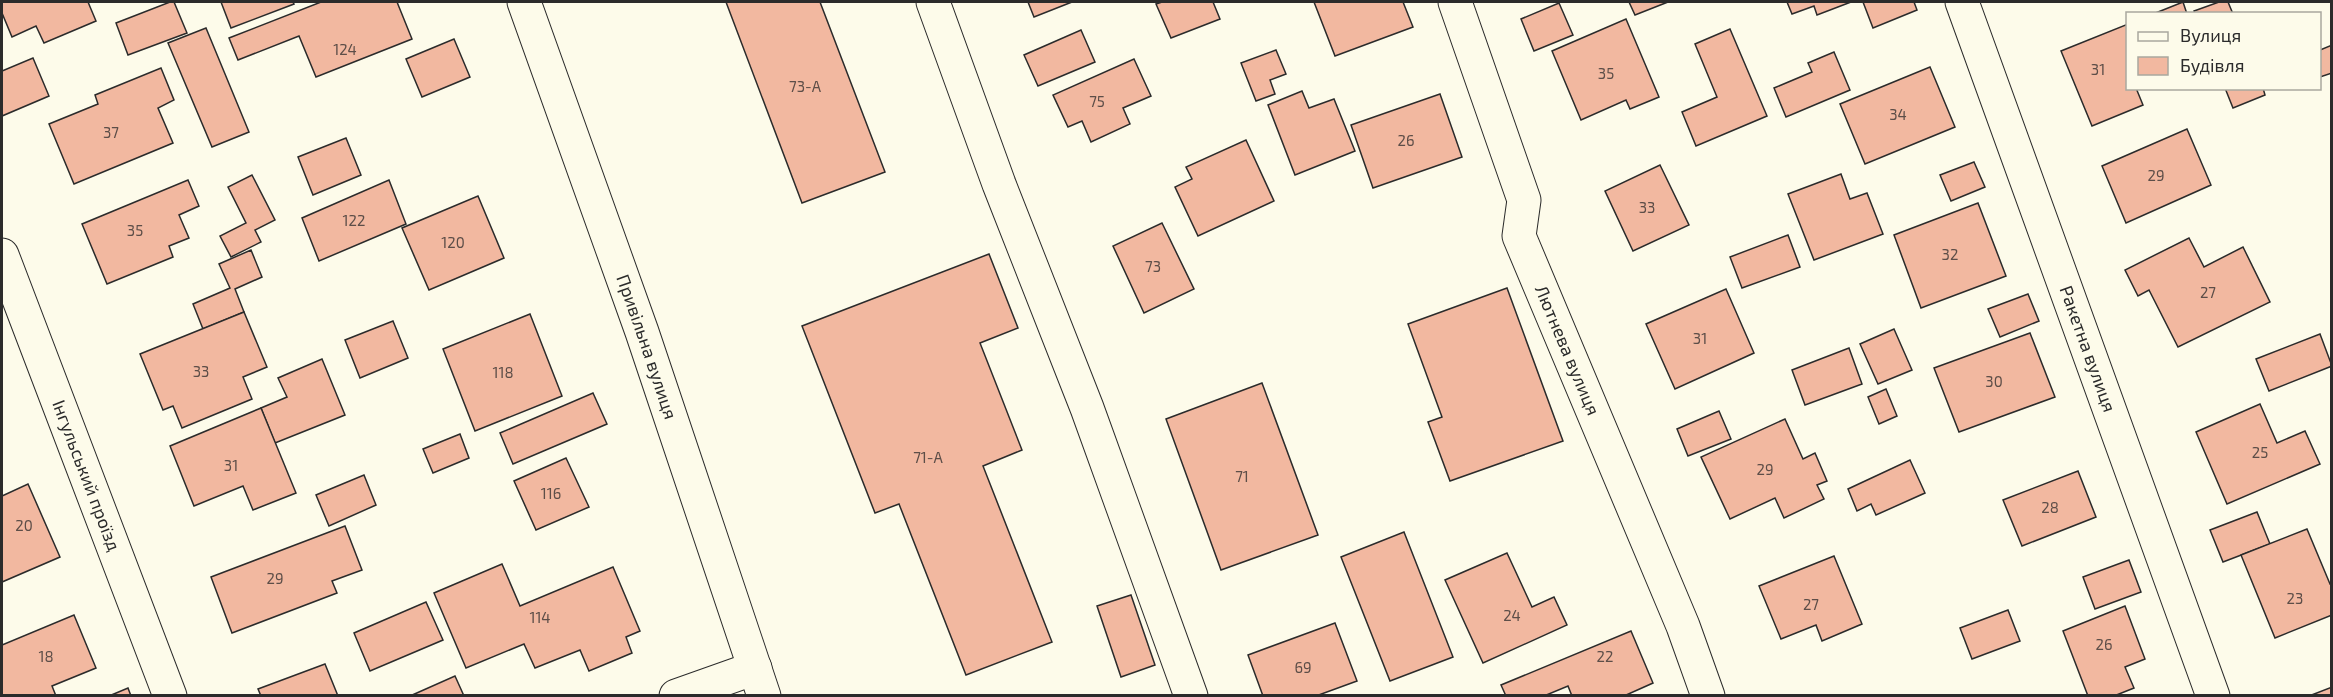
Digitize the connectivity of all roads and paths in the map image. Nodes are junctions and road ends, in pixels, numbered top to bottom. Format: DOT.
graph roads {
  1 [pos="524,2"];
  2 [pos="933,2"];
  3 [pos="1455,2"];
  4 [pos="1962,2"];
  5 [pos="2,255"];
  6 [pos="759,682"];
  7 [pos="170,696"];
  8 [pos="676,696"];
  9 [pos="1191,696"];
  10 [pos="1708,696"];
  11 [pos="2213,696"];
  1 -- 6 [label="street, Привільна вулиця"];
  2 -- 9 [label="street"];
  3 -- 10 [label="street, Лютнева вулиця"];
  4 -- 11 [label="street, Ракетна вулиця"];
  5 -- 7 [label="street, Інгульський проїзд"];
  6 -- 8 [label="street"];
}
